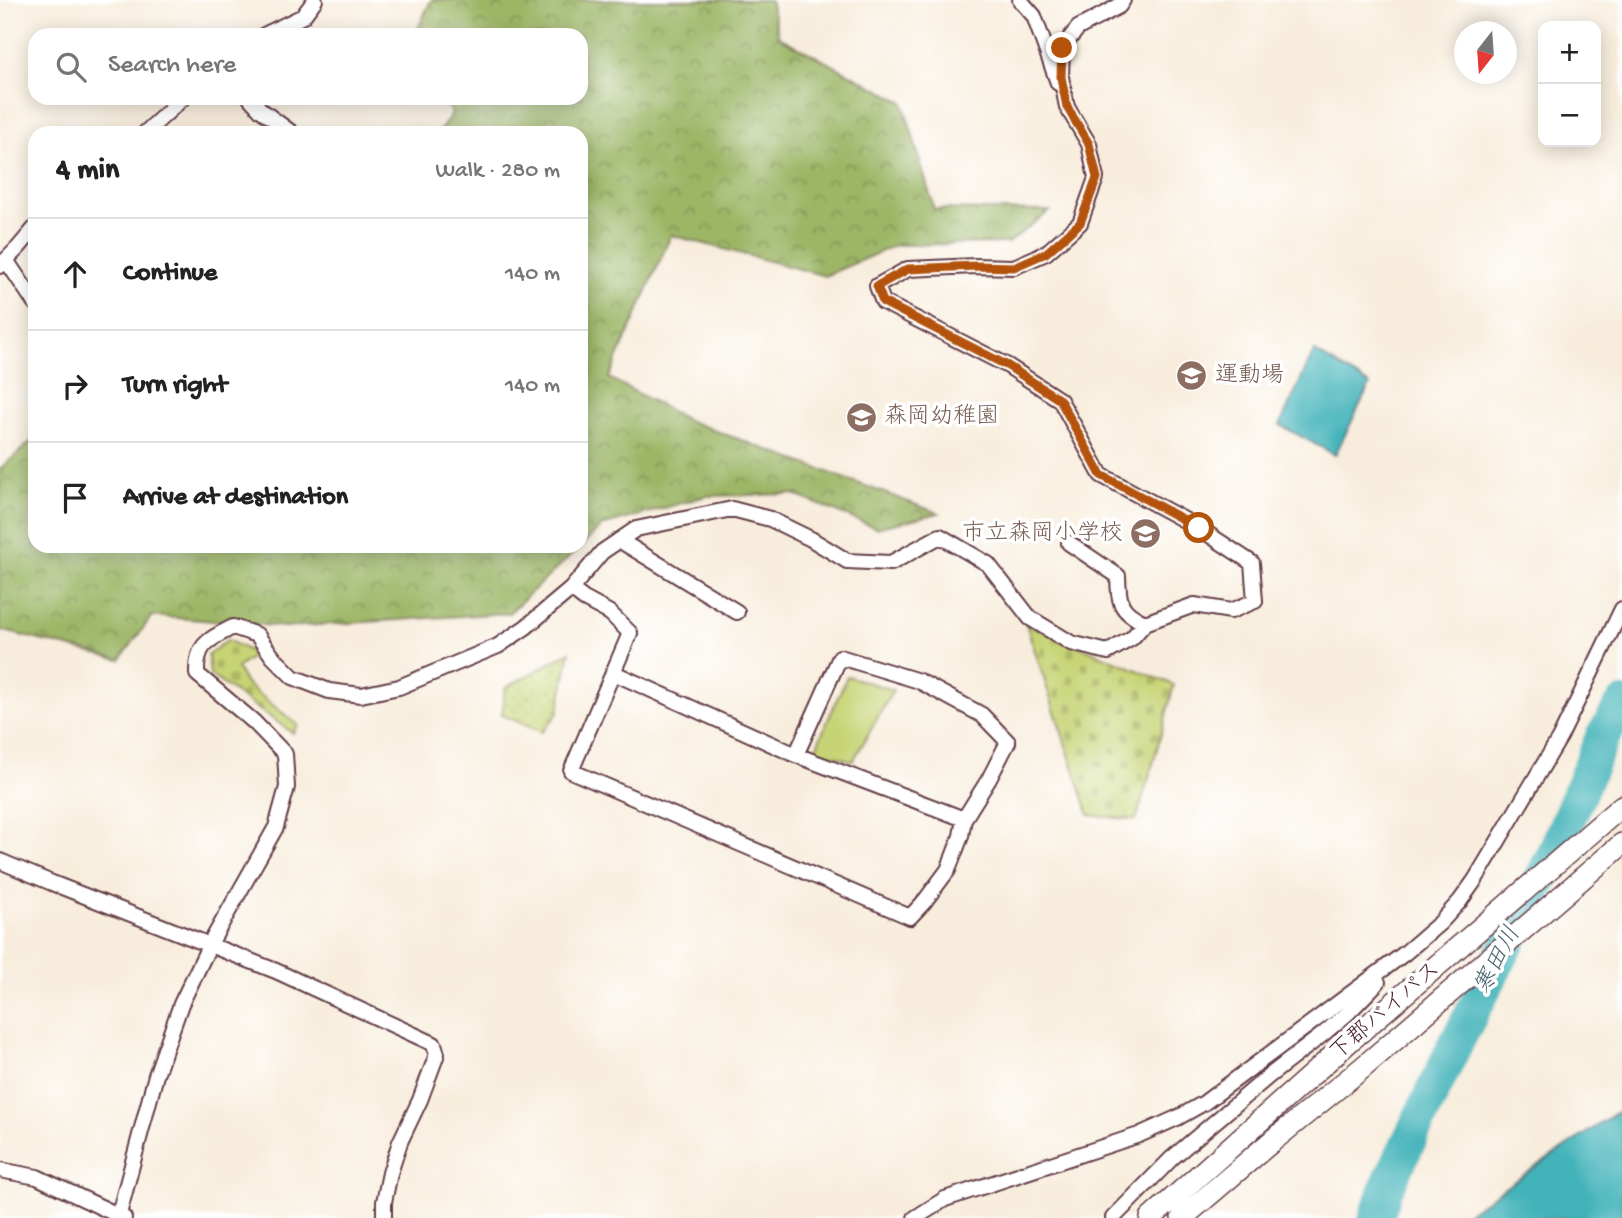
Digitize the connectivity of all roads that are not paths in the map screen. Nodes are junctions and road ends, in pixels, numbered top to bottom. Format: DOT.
graph roads {
  1 [pos="315,0"];
  2 [pos="1020,0"];
  3 [pos="1123,0"];
  4 [pos="278,28"];
  5 [pos="175,105"];
  6 [pos="256,105"];
  7 [pos="1067,107"];
  8 [pos="153,126"];
  9 [pos="283,126"];
  10 [pos="28,236"];
  11 [pos="3,263"];
  12 [pos="28,294"];
  13 [pos="619,540"];
  14 [pos="1069,544"];
  15 [pos="572,589"];
  16 [pos="1622,609"];
  17 [pos="737,612"];
  18 [pos="1145,623"];
  19 [pos="614,673"];
  20 [pos="796,755"];
  21 [pos="1615,812"];
  22 [pos="964,819"];
  23 [pos="1622,844"];
  24 [pos="0,861"];
  25 [pos="210,944"];
  26 [pos="1405,953"];
  27 [pos="0,1170"];
  28 [pos="120,1217"];
  29 [pos="384,1218"];
  30 [pos="915,1218"];
  31 [pos="1113,1218"];
  32 [pos="1152,1218"];
  33 [pos="1182,1218"];
  1 -- 4 [label="street"];
  2 -- 7 [label="street"];
  3 -- 7 [label="street"];
  5 -- 8 [label="street"];
  6 -- 9 [label="street"];
  7 -- 18 [label="street"];
  10 -- 11 [label="street"];
  11 -- 12 [label="street"];
  13 -- 15 [label="street"];
  13 -- 17 [label="street"];
  13 -- 18 [label="street"];
  14 -- 18 [label="street"];
  15 -- 19 [label="street"];
  15 -- 25 [label="street"];
  16 -- 26 [label="street"];
  19 -- 20 [label="street"];
  19 -- 22 [label="street"];
  20 -- 22 [label="street"];
  20 -- 22 [label="street"];
  21 -- 32 [label="street"];
  23 -- 33 [label="street, 下郡バイパス"];
  24 -- 25 [label="street"];
  25 -- 28 [label="street"];
  25 -- 29 [label="street"];
  26 -- 30 [label="street"];
  26 -- 31 [label="street"];
  27 -- 28 [label="street"];
}
